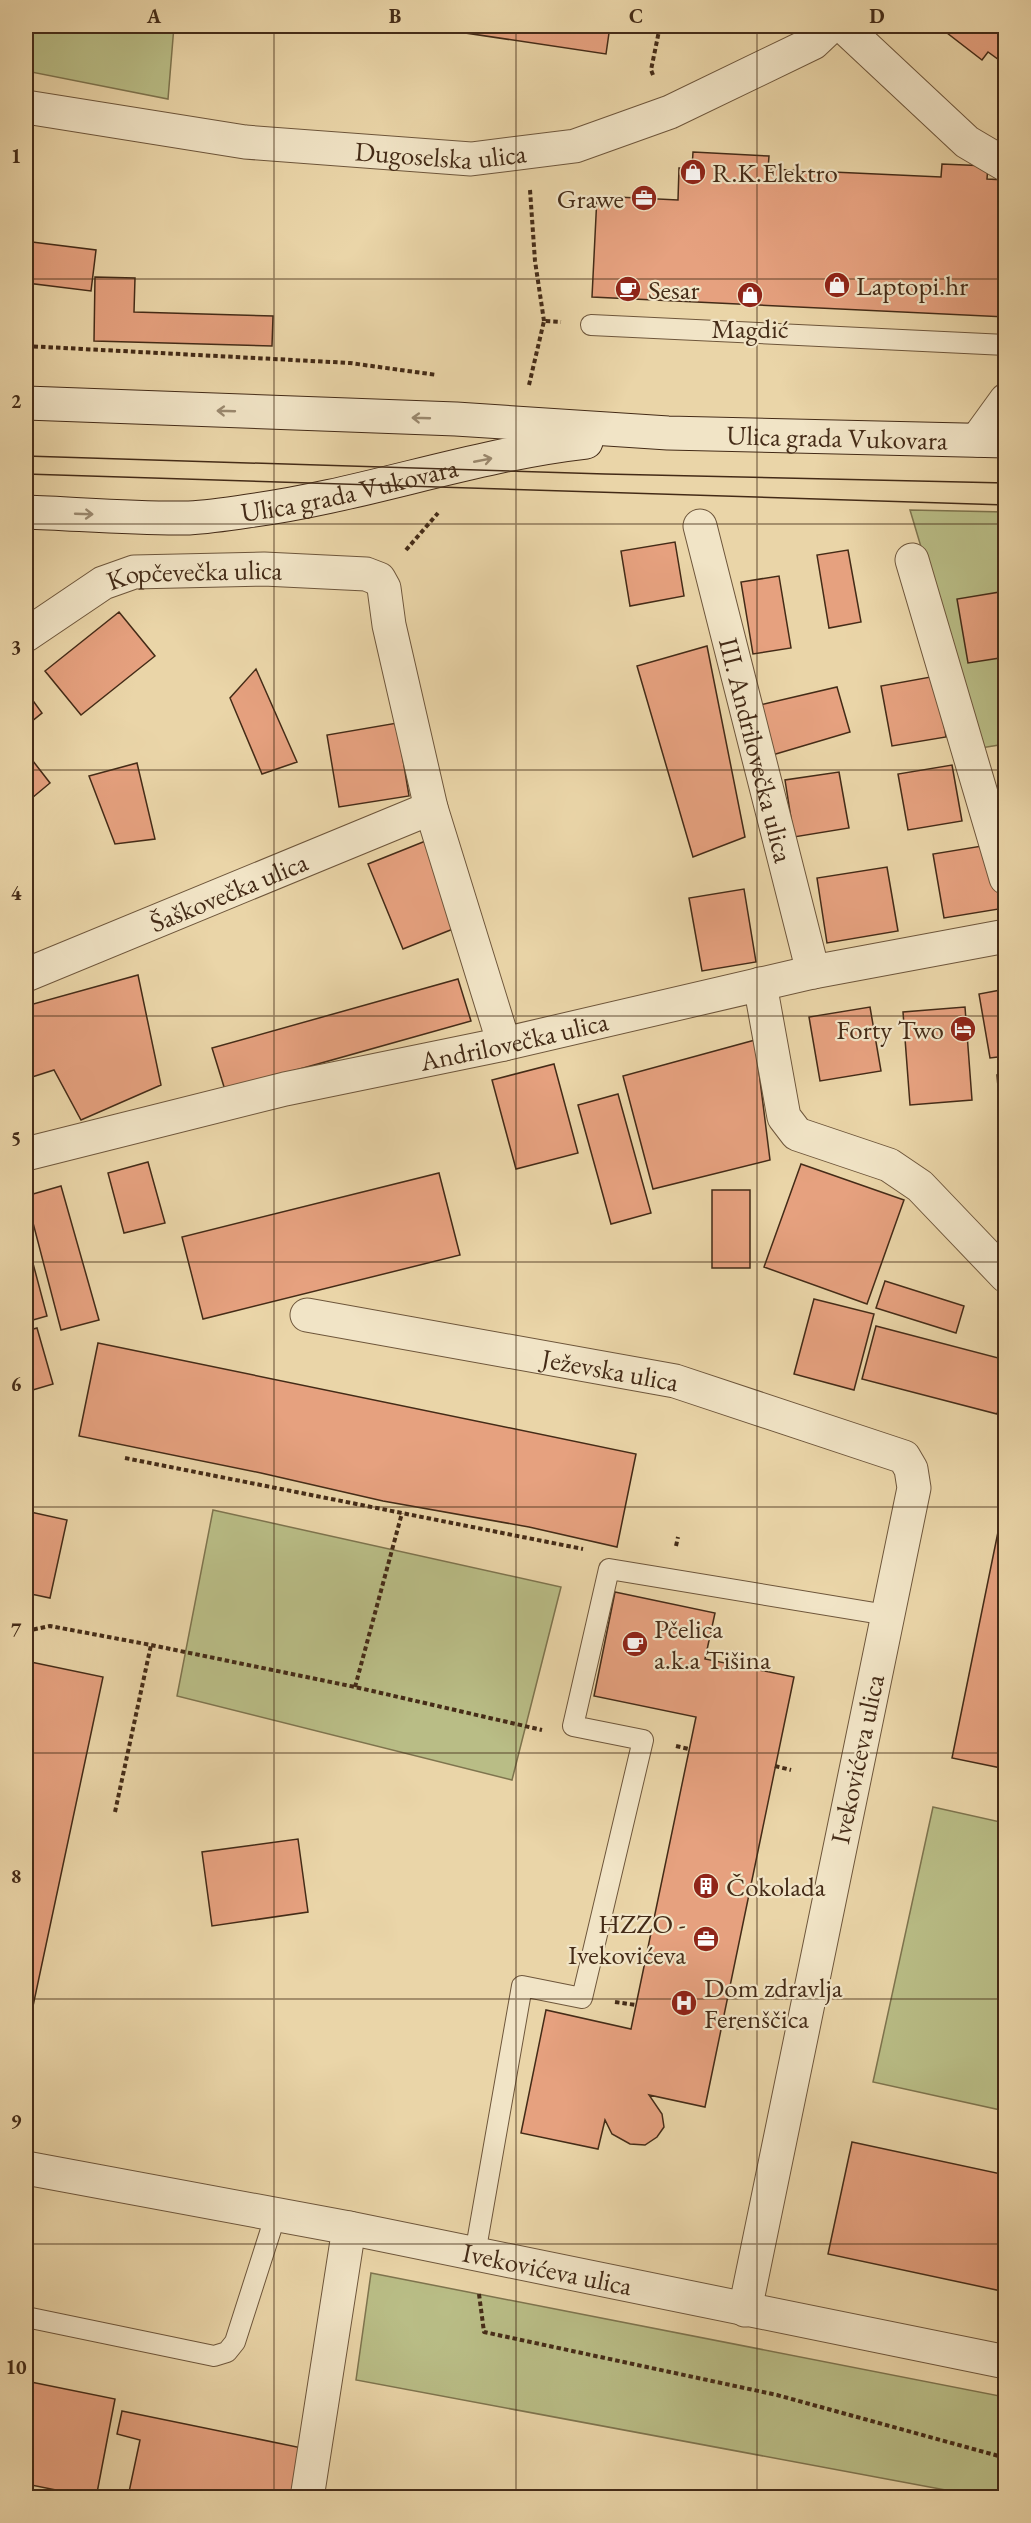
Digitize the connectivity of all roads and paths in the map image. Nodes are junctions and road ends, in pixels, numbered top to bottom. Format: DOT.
graph roads {
  1 [pos="660,26"];
  2 [pos="831,26"];
  3 [pos="843,26"];
  4 [pos="26,107"];
  5 [pos="670,112"];
  6 [pos="527,152"];
  7 [pos="1005,165"];
  8 [pos="544,321"];
  9 [pos="591,325"];
  10 [pos="1005,345"];
  11 [pos="528,389"];
  12 [pos="1005,400"];
  13 [pos="26,403"];
  14 [pos="668,433"];
  15 [pos="991,440"];
  16 [pos="26,512"];
  17 [pos="439,512"];
  18 [pos="700,526"];
  19 [pos="912,560"];
  20 [pos="379,579"];
  21 [pos="26,635"];
  22 [pos="432,808"];
  23 [pos="1005,878"];
  24 [pos="1005,936"];
  25 [pos="813,972"];
  26 [pos="26,975"];
  27 [pos="760,984"];
  28 [pos="504,1044"];
  29 [pos="26,1154"];
  30 [pos="1005,1276"];
  31 [pos="307,1315"];
  32 [pos="904,1457"];
  33 [pos="124,1458"];
  34 [pos="402,1513"];
  35 [pos="589,1550"];
  36 [pos="888,1616"];
  37 [pos="26,1631"];
  38 [pos="151,1645"];
  39 [pos="356,1687"];
  40 [pos="573,1726"];
  41 [pos="775,1766"];
  42 [pos="791,1770"];
  43 [pos="115,1812"];
  44 [pos="722,2024"];
  45 [pos="739,2028"];
  46 [pos="26,2168"];
  47 [pos="276,2214"];
  48 [pos="349,2228"];
  49 [pos="475,2254"];
  50 [pos="745,2310"];
  51 [pos="26,2317"];
  52 [pos="1005,2362"];
  53 [pos="1005,2458"];
  54 [pos="307,2498"];
  1 -- 5 [label="path"];
  2 -- 5 [label="street, Dugoselska ulica"];
  3 -- 7 [label="street"];
  4 -- 6 [label="street, Dugoselska ulica"];
  5 -- 6 [label="street, Dugoselska ulica"];
  6 -- 8 [label="path"];
  8 -- 9 [label="path"];
  8 -- 11 [label="path"];
  9 -- 10 [label="lane"];
  12 -- 15 [label="street"];
  14 -- 13 [label="street, Ulica grada Vukovara, one-way"];
  14 -- 15 [label="street, Ulica grada Vukovara"];
  16 -- 14 [label="street, Ulica grada Vukovara, one-way"];
  17 -- 20 [label="path"];
  18 -- 25 [label="street, III. Andrilovečka ulica"];
  19 -- 23 [label="street"];
  20 -- 21 [label="street, Kopčevečka ulica"];
  20 -- 22 [label="street"];
  22 -- 26 [label="street, Šaškovečka ulica"];
  22 -- 28 [label="street"];
  24 -- 25 [label="street, Andrilovečka ulica"];
  25 -- 27 [label="street, Andrilovečka ulica"];
  27 -- 28 [label="street, Andrilovečka ulica"];
  27 -- 30 [label="street"];
  28 -- 29 [label="street, Andrilovečka ulica"];
  31 -- 32 [label="street, Ježevska ulica"];
  32 -- 36 [label="street, Ivekovićeva ulica"];
  33 -- 34 [label="path"];
  34 -- 35 [label="path"];
  34 -- 39 [label="path"];
  36 -- 40 [label="lane"];
  36 -- 50 [label="street, Ivekovićeva ulica"];
  37 -- 38 [label="path"];
  38 -- 39 [label="path"];
  38 -- 43 [label="path"];
  39 -- 40 [label="path"];
  40 -- 49 [label="lane"];
  41 -- 42 [label="path"];
  44 -- 45 [label="path"];
  46 -- 47 [label="street, Ivekovićeva ulica"];
  47 -- 48 [label="street, Ivekovićeva ulica"];
  47 -- 51 [label="lane"];
  48 -- 49 [label="street, Ivekovićeva ulica"];
  48 -- 54 [label="street"];
  49 -- 50 [label="street, Ivekovićeva ulica"];
  49 -- 53 [label="path"];
  50 -- 52 [label="street, Ivekovićeva ulica"];
}
